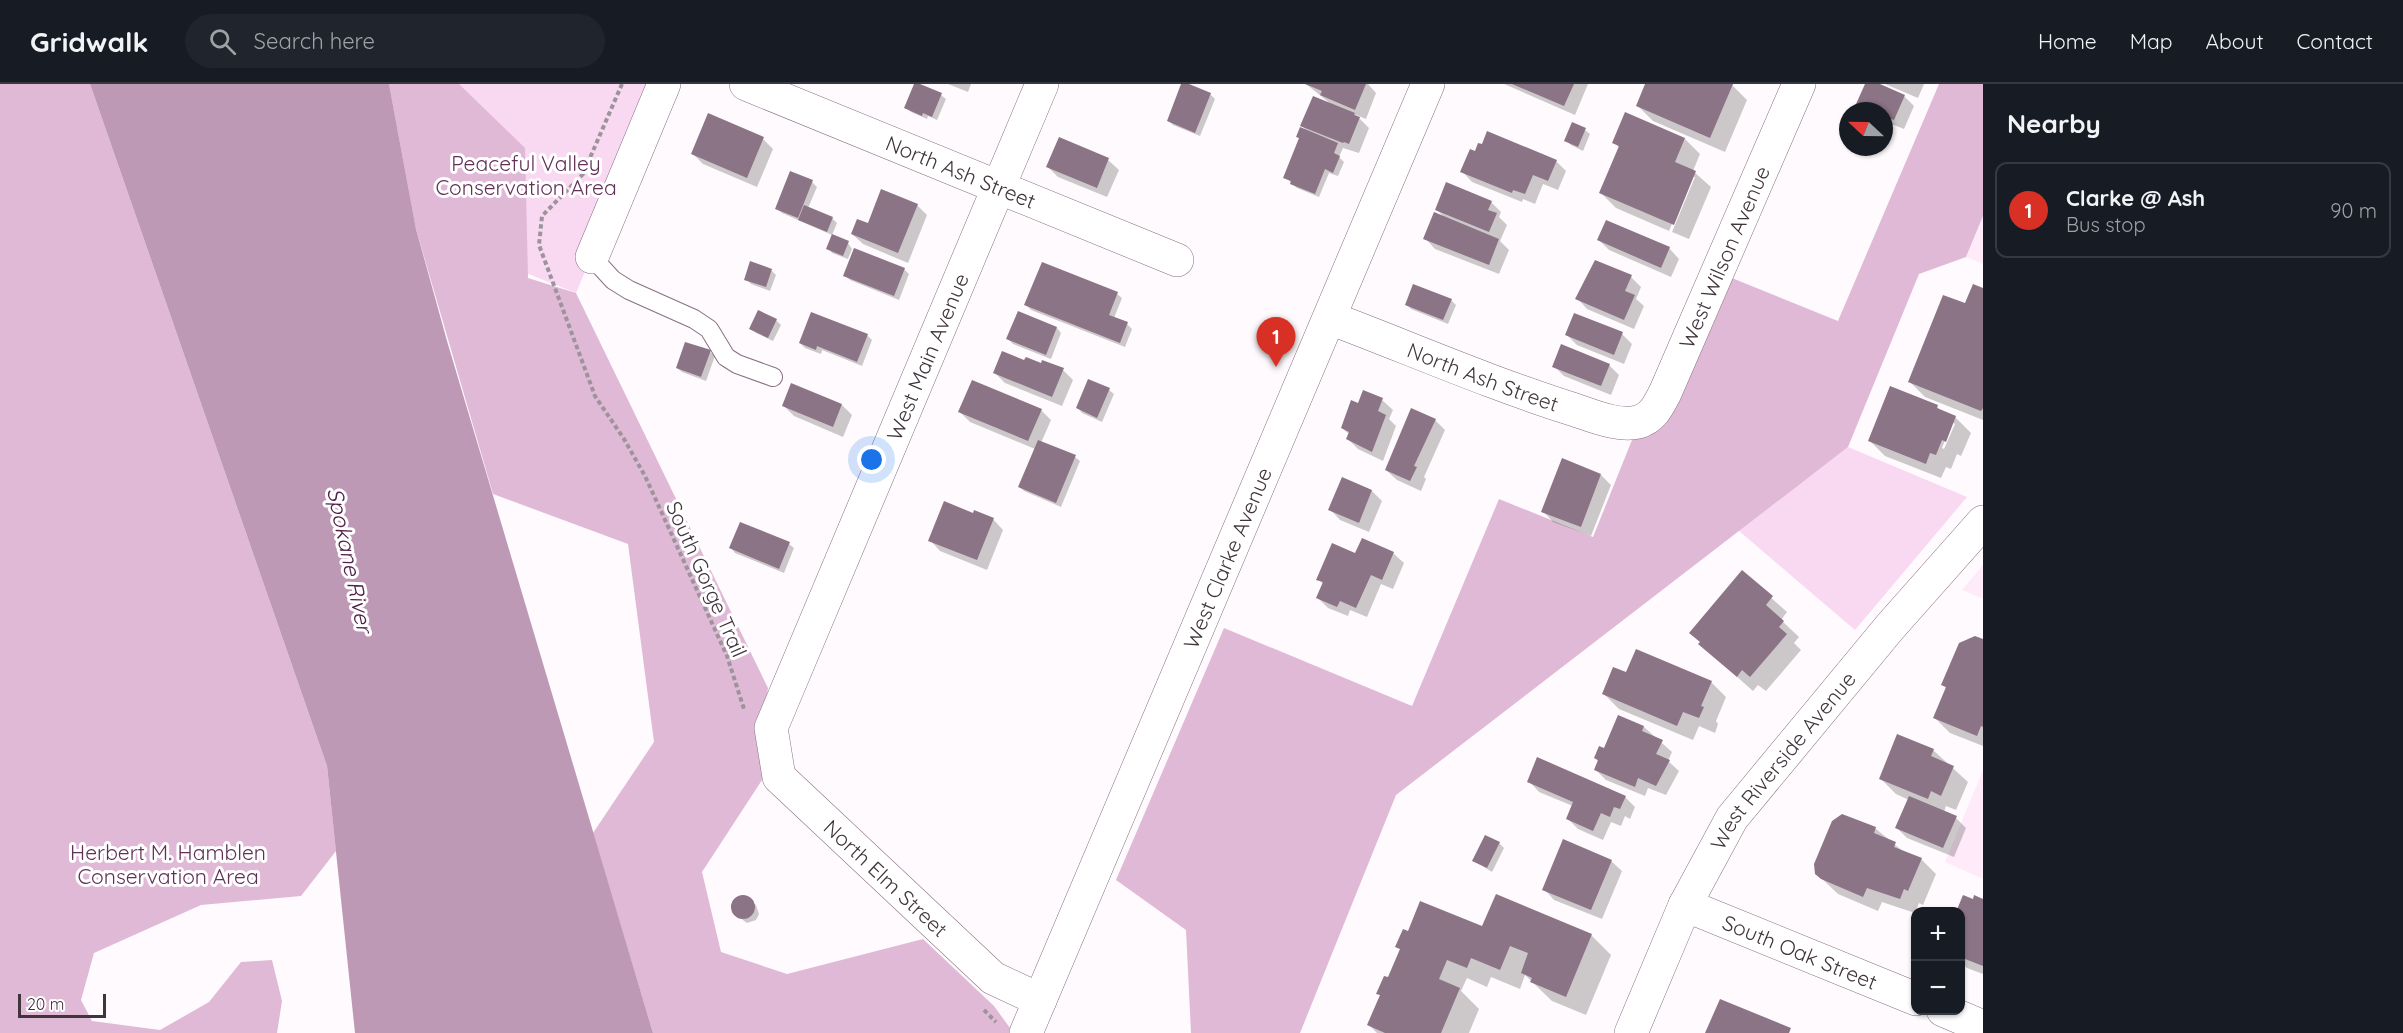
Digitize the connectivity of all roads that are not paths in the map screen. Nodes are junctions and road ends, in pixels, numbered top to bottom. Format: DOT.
graph roads {
  1 [pos="664,84"];
  2 [pos="746,84"];
  3 [pos="1042,84"];
  4 [pos="1428,84"];
  5 [pos="1799,84"];
  6 [pos="999,187"];
  7 [pos="592,256"];
  8 [pos="1177,260"];
  9 [pos="1330,318"];
  10 [pos="773,377"];
  11 [pos="1639,422"];
  12 [pos="1983,522"];
  13 [pos="758,720"];
  14 [pos="1685,904"];
  15 [pos="1911,997"];
  16 [pos="1040,1000"];
  17 [pos="1953,1015"];
  18 [pos="1983,1027"];
  19 [pos="1014,1031"];
  20 [pos="1631,1033"];
  1 -- 7 [label="street"];
  2 -- 6 [label="street, North Ash Street"];
  3 -- 6 [label="street, West Main Avenue"];
  4 -- 9 [label="street, West Clarke Avenue"];
  5 -- 11 [label="street, West Wilson Avenue"];
  6 -- 8 [label="street, North Ash Street"];
  6 -- 13 [label="street, West Main Avenue"];
  7 -- 10 [label="lane"];
  9 -- 11 [label="street, North Ash Street"];
  9 -- 16 [label="street, West Clarke Avenue"];
  12 -- 14 [label="street, West Riverside Avenue"];
  13 -- 16 [label="street, North Elm Street"];
  14 -- 15 [label="street, South Oak Street"];
  14 -- 20 [label="street, West Riverside Avenue"];
  16 -- 19 [label="street, West Clarke Avenue"];
  17 -- 18 [label="street"];
}
